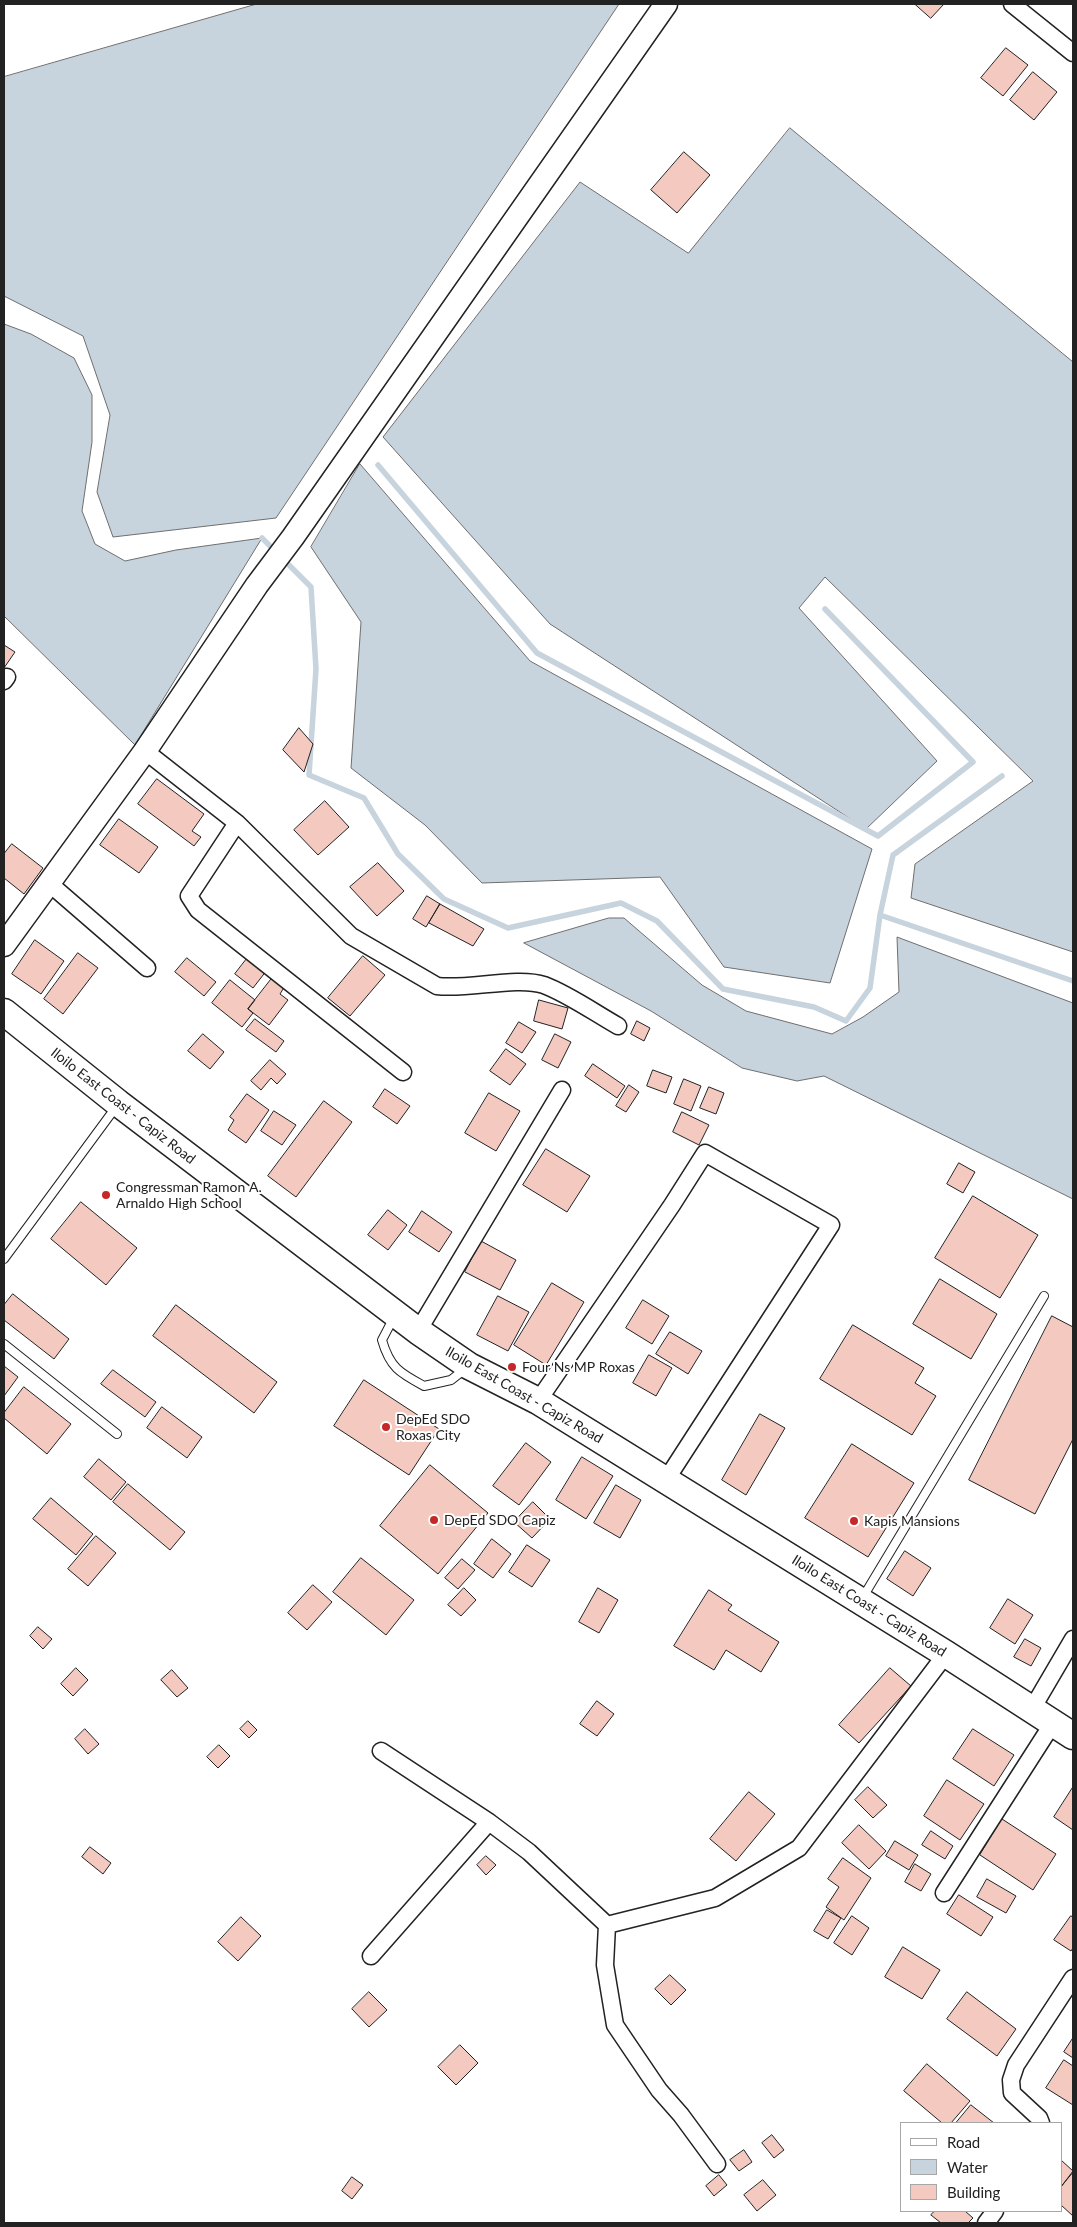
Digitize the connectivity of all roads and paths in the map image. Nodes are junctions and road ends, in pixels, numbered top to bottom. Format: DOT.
graph roads {
  1 [pos="666,4"];
  2 [pos="1012,4"];
  3 [pos="1073,53"];
  4 [pos="145,751"];
  5 [pos="237,823"];
  6 [pos="50,884"];
  7 [pos="4,945"];
  8 [pos="147,968"];
  9 [pos="4,1012"];
  10 [pos="618,1026"];
  11 [pos="403,1072"];
  12 [pos="562,1090"];
  13 [pos="118,1103"];
  14 [pos="4,1259"];
  15 [pos="1044,1296"];
  16 [pos="396,1314"];
  17 [pos="418,1331"];
  18 [pos="4,1344"];
  19 [pos="469,1366"];
  20 [pos="538,1402"];
  21 [pos="117,1434"];
  22 [pos="666,1480"];
  23 [pos="861,1601"];
  24 [pos="1073,1639"];
  25 [pos="946,1654"];
  26 [pos="1032,1709"];
  27 [pos="1063,1730"];
  28 [pos="380,1751"];
  29 [pos="489,1822"];
  30 [pos="944,1893"];
  31 [pos="606,1925"];
  32 [pos="370,1956"];
  33 [pos="1073,1978"];
  34 [pos="1040,2122"];
  35 [pos="717,2164"];
  36 [pos="994,2212"];
  37 [pos="986,2223"];
  1 -- 4 [label="main road"];
  2 -- 3 [label="street"];
  4 -- 5 [label="street"];
  4 -- 6 [label="main road"];
  5 -- 10 [label="street"];
  5 -- 11 [label="street"];
  6 -- 7 [label="main road"];
  6 -- 8 [label="street"];
  9 -- 13 [label="main road, Iloilo East Coast - Capiz Road"];
  12 -- 17 [label="street"];
  13 -- 14 [label="lane"];
  13 -- 16 [label="main road, Iloilo East Coast - Capiz Road"];
  15 -- 23 [label="lane"];
  16 -- 17 [label="main road, Iloilo East Coast - Capiz Road"];
  16 -- 19 [label="lane"];
  17 -- 19 [label="main road, Iloilo East Coast - Capiz Road"];
  18 -- 21 [label="lane"];
  19 -- 20 [label="main road, Iloilo East Coast - Capiz Road"];
  20 -- 22 [label="main road, Iloilo East Coast - Capiz Road"];
  20 -- 22 [label="street"];
  22 -- 23 [label="main road, Iloilo East Coast - Capiz Road"];
  23 -- 25 [label="main road, Iloilo East Coast - Capiz Road"];
  24 -- 26 [label="street"];
  25 -- 26 [label="main road, Iloilo East Coast - Capiz Road"];
  25 -- 31 [label="street"];
  26 -- 27 [label="main road, Iloilo East Coast - Capiz Road"];
  27 -- 30 [label="street"];
  28 -- 29 [label="street"];
  29 -- 31 [label="street"];
  29 -- 32 [label="street"];
  31 -- 35 [label="street"];
  33 -- 34 [label="street"];
  36 -- 37 [label="street"];
}
